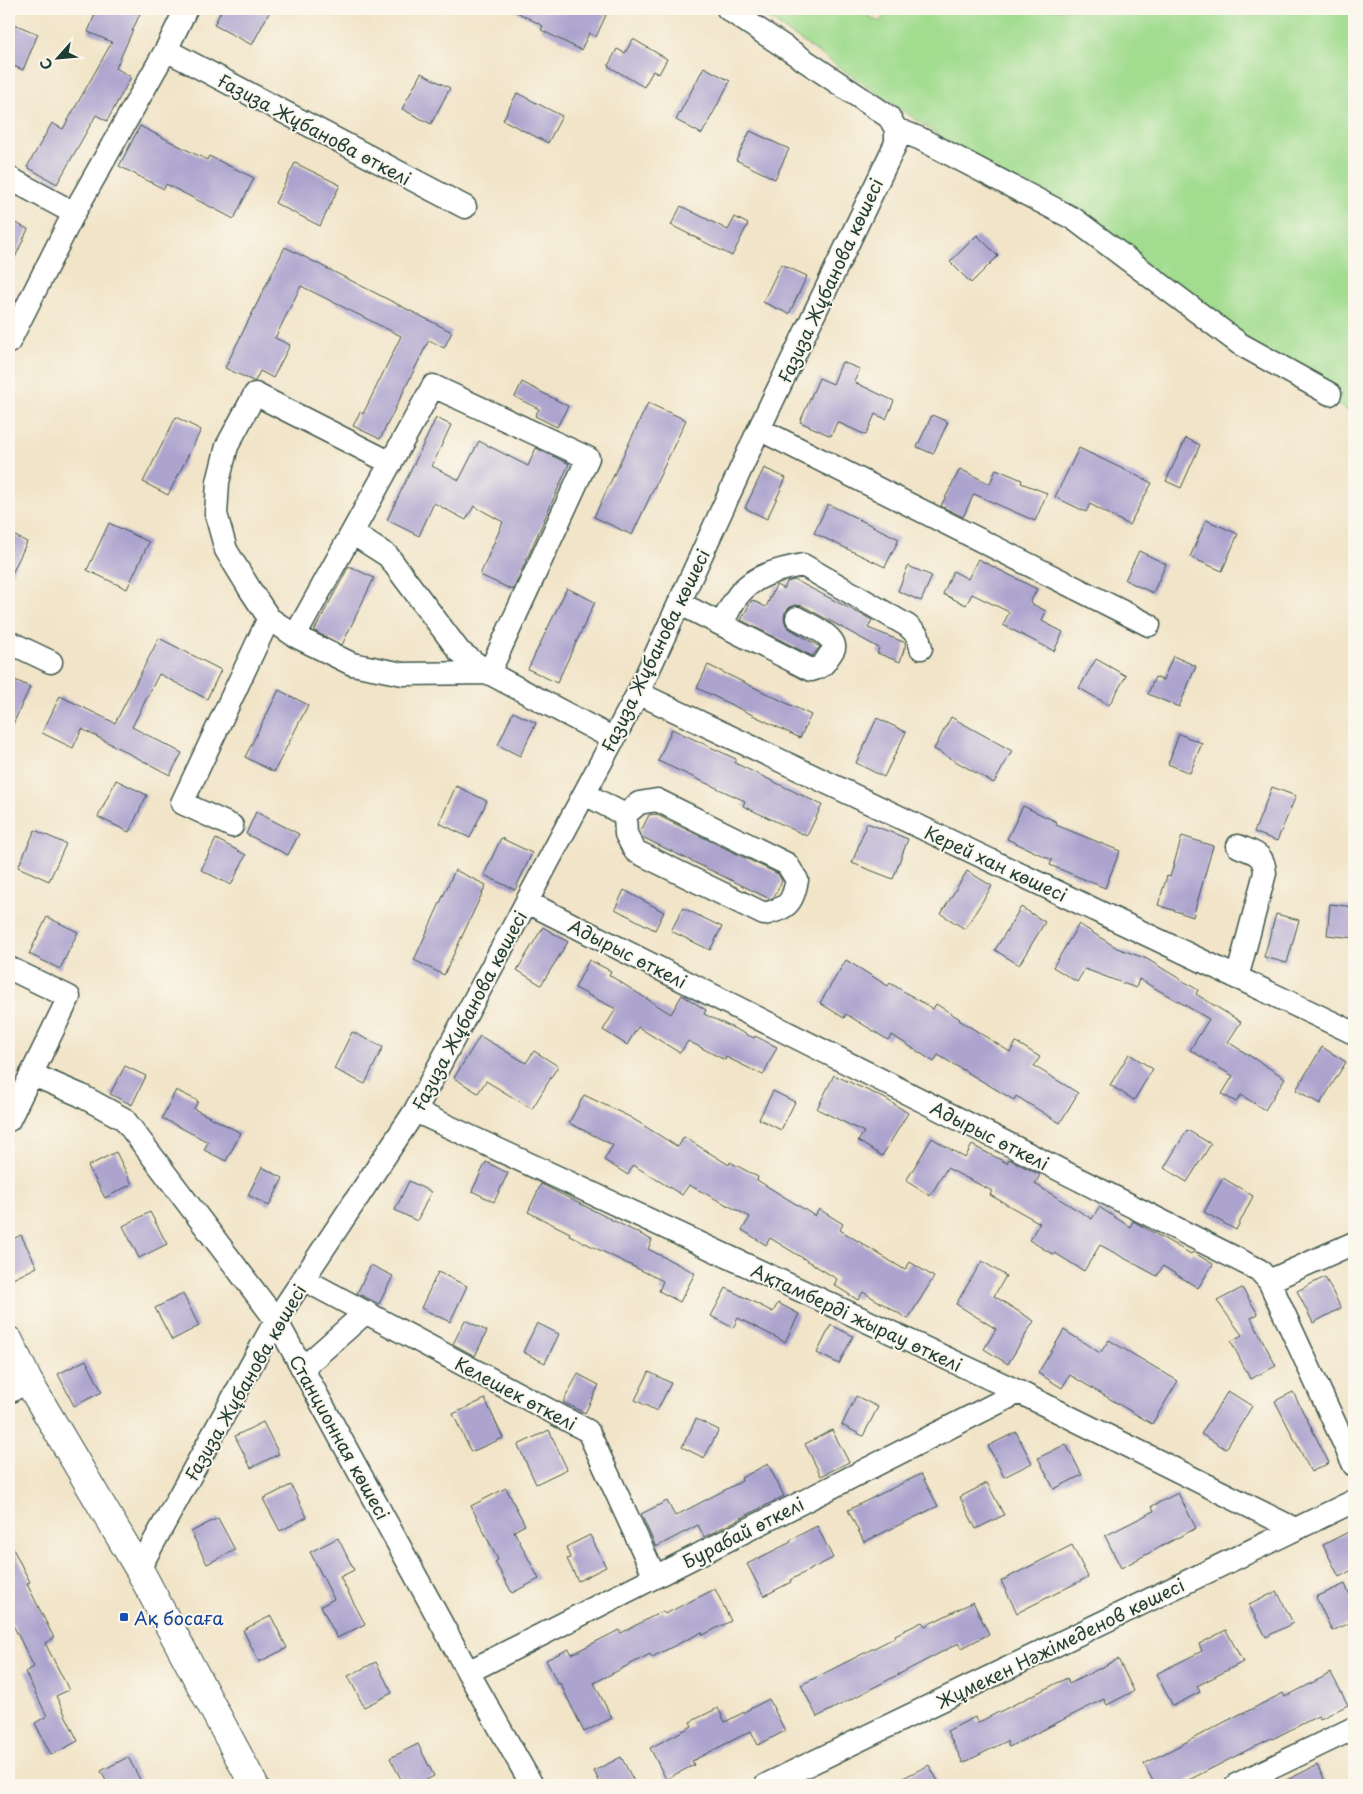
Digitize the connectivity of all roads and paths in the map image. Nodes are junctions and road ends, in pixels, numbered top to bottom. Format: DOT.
graph roads {
  1 [pos="186,9"];
  2 [pos="728,9"];
  3 [pos="166,50"];
  4 [pos="896,129"];
  5 [pos="9,178"];
  6 [pos="465,208"];
  7 [pos="74,213"];
  8 [pos="9,342"];
  9 [pos="1330,394"];
  10 [pos="759,429"];
  11 [pos="391,463"];
  12 [pos="352,533"];
  13 [pos="680,603"];
  14 [pos="269,618"];
  15 [pos="797,618"];
  16 [pos="721,624"];
  17 [pos="1149,625"];
  18 [pos="295,636"];
  19 [pos="9,642"];
  20 [pos="921,648"];
  21 [pos="51,662"];
  22 [pos="489,673"];
  23 [pos="638,693"];
  24 [pos="614,739"];
  25 [pos="585,794"];
  26 [pos="624,815"];
  27 [pos="232,826"];
  28 [pos="1238,846"];
  29 [pos="527,902"];
  30 [pos="9,968"];
  31 [pos="1237,978"];
  32 [pos="1354,1033"];
  33 [pos="32,1074"];
  34 [pos="415,1111"];
  35 [pos="9,1120"];
  36 [pos="1354,1243"];
  37 [pos="303,1280"];
  38 [pos="1269,1281"];
  39 [pos="366,1312"];
  40 [pos="276,1320"];
  41 [pos="9,1341"];
  42 [pos="303,1368"];
  43 [pos="18,1387"];
  44 [pos="1019,1392"];
  45 [pos="1354,1465"];
  46 [pos="1354,1501"];
  47 [pos="1295,1529"];
  48 [pos="139,1569"];
  49 [pos="655,1577"];
  50 [pos="468,1672"];
  51 [pos="1354,1728"];
  52 [pos="254,1785"];
  53 [pos="532,1785"];
  54 [pos="766,1785"];
  55 [pos="1236,1785"];
  1 -- 3 [label="street"];
  2 -- 4 [label="street"];
  3 -- 6 [label="street, Ғазиза Жұбанова өткелі"];
  3 -- 7 [label="street"];
  4 -- 9 [label="street"];
  4 -- 10 [label="street, Ғазиза Жұбанова көшесі"];
  5 -- 7 [label="street"];
  7 -- 8 [label="street"];
  10 -- 13 [label="street, Ғазиза Жұбанова көшесі"];
  10 -- 17 [label="street"];
  11 -- 12 [label="street"];
  11 -- 14 [label="street"];
  11 -- 22 [label="street"];
  12 -- 18 [label="street"];
  12 -- 22 [label="street"];
  13 -- 16 [label="street"];
  13 -- 23 [label="street, Ғазиза Жұбанова көшесі"];
  14 -- 18 [label="street"];
  14 -- 27 [label="street"];
  15 -- 16 [label="street"];
  16 -- 20 [label="street"];
  18 -- 22 [label="street"];
  19 -- 21 [label="street"];
  22 -- 24 [label="street"];
  23 -- 24 [label="street, Ғазиза Жұбанова көшесі"];
  23 -- 31 [label="street, Керей хан көшесі"];
  24 -- 25 [label="street, Ғазиза Жұбанова көшесі"];
  25 -- 26 [label="street"];
  25 -- 29 [label="street, Ғазиза Жұбанова көшесі"];
  26 -- 26 [label="street"];
  28 -- 31 [label="street"];
  29 -- 34 [label="street, Ғазиза Жұбанова көшесі"];
  29 -- 38 [label="street, Адырыс өткелі"];
  30 -- 33 [label="street"];
  31 -- 32 [label="street, Керей хан көшесі"];
  33 -- 35 [label="street"];
  33 -- 40 [label="street, Станционная көшесі"];
  34 -- 37 [label="street, Ғазиза Жұбанова көшесі"];
  34 -- 44 [label="street, Ақтамберді жырау өткелі"];
  36 -- 38 [label="street"];
  37 -- 39 [label="street, Келешек өткелі"];
  37 -- 40 [label="street, Ғазиза Жұбанова көшесі"];
  38 -- 45 [label="street, Адырыс өткелі"];
  39 -- 42 [label="street"];
  39 -- 49 [label="street, Келешек өткелі"];
  40 -- 42 [label="street, Станционная көшесі"];
  40 -- 48 [label="street, Ғазиза Жұбанова көшесі"];
  41 -- 43 [label="main road"];
  42 -- 50 [label="street, Станционная көшесі"];
  43 -- 48 [label="main road"];
  44 -- 47 [label="street, Ақтамберді жырау өткелі"];
  44 -- 49 [label="street, Бурабай өткелі"];
  46 -- 47 [label="street, Жұмекен Нәжімеденов көшесі"];
  47 -- 54 [label="street, Жұмекен Нәжімеденов көшесі"];
  48 -- 52 [label="main road"];
  49 -- 50 [label="street, Бурабай өткелі"];
  50 -- 53 [label="street, Станционная көшесі"];
  51 -- 55 [label="street"];
}
